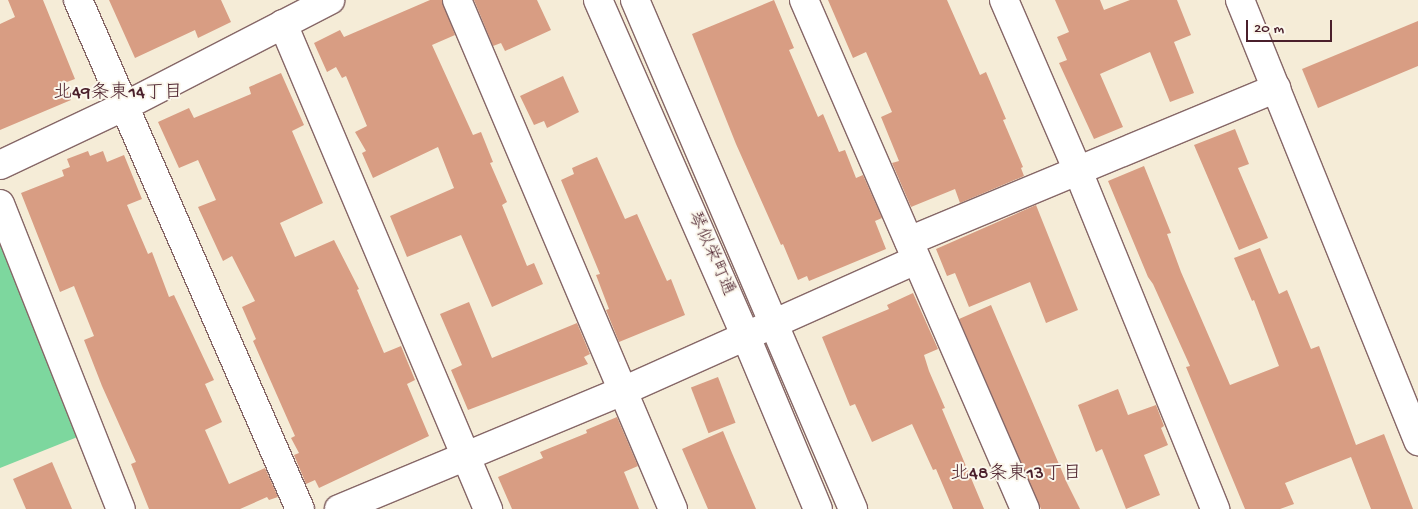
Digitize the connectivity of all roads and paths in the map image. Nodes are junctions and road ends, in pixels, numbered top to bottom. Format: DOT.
graph roads {
  1 [pos="78,0"];
  2 [pos="330,0"];
  3 [pos="457,0"];
  4 [pos="598,0"];
  5 [pos="635,0"];
  6 [pos="804,0"];
  7 [pos="1004,0"];
  8 [pos="1240,0"];
  9 [pos="284,24"];
  10 [pos="1276,88"];
  11 [pos="125,106"];
  12 [pos="0,165"];
  13 [pos="1078,171"];
  14 [pos="0,204"];
  15 [pos="912,251"];
  16 [pos="773,325"];
  17 [pos="746,336"];
  18 [pos="623,391"];
  19 [pos="1418,441"];
  20 [pos="466,456"];
  21 [pos="121,509"];
  22 [pos="300,509"];
  23 [pos="339,509"];
  24 [pos="488,509"];
  25 [pos="673,509"];
  26 [pos="818,509"];
  27 [pos="853,509"];
  28 [pos="1025,509"];
  29 [pos="1215,509"];
  1 -- 11 [label="street"];
  2 -- 9 [label="street"];
  3 -- 18 [label="street"];
  4 -- 17 [label="street, 琴似栄町通"];
  5 -- 16 [label="street, 琴似栄町通"];
  6 -- 15 [label="street"];
  7 -- 13 [label="street"];
  8 -- 10 [label="street"];
  9 -- 11 [label="street"];
  9 -- 20 [label="street"];
  10 -- 13 [label="street"];
  10 -- 19 [label="street"];
  11 -- 12 [label="street"];
  11 -- 22 [label="street"];
  13 -- 15 [label="street"];
  13 -- 29 [label="street"];
  14 -- 21 [label="street"];
  15 -- 16 [label="street"];
  15 -- 28 [label="street"];
  16 -- 17 [label="street"];
  16 -- 27 [label="street, 琴似栄町通"];
  17 -- 18 [label="street"];
  17 -- 26 [label="street, 琴似栄町通"];
  18 -- 20 [label="street"];
  18 -- 25 [label="street"];
  20 -- 23 [label="street"];
  20 -- 24 [label="street"];
}
